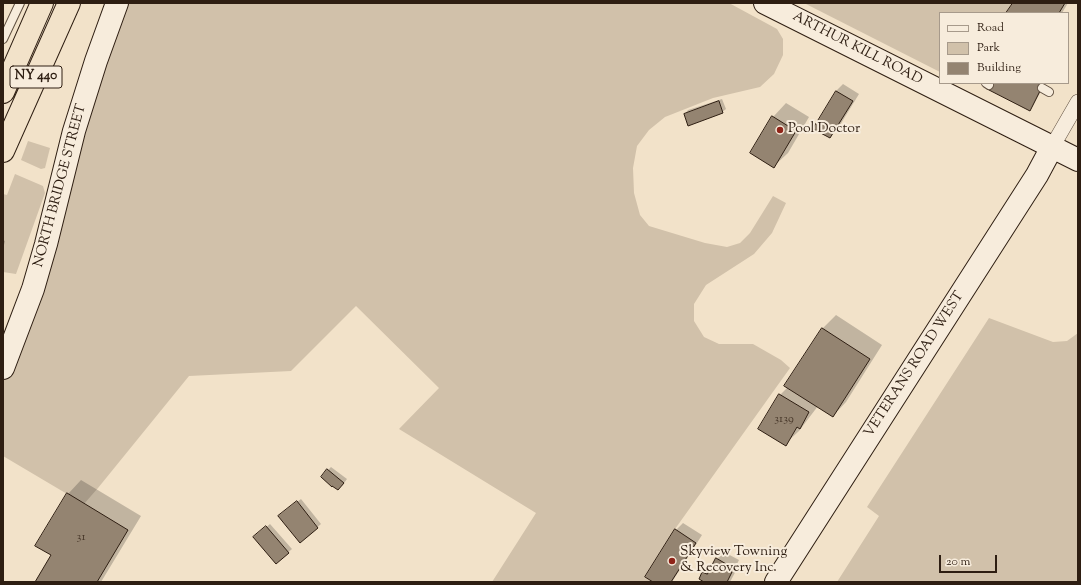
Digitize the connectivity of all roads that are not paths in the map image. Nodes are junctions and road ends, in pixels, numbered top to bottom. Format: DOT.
graph roads {
  1 [pos="20,3"];
  2 [pos="42,3"];
  3 [pos="69,3"];
  4 [pos="117,3"];
  5 [pos="765,3"];
  6 [pos="3,39"];
  7 [pos="3,92"];
  8 [pos="1078,102"];
  9 [pos="1052,147"];
  10 [pos="3,151"];
  11 [pos="1078,160"];
  12 [pos="3,368"];
  13 [pos="776,582"];
  1 -- 6 [label="lane"];
  2 -- 7 [label="highway, NY 440"];
  3 -- 10 [label="highway, NY 440"];
  4 -- 12 [label="street, NORTH BRIDGE STREET"];
  5 -- 9 [label="street, ARTHUR KILL ROAD"];
  8 -- 9 [label="street"];
  9 -- 11 [label="street, ARTHUR KILL ROAD"];
  9 -- 13 [label="street, VETERANS ROAD WEST"];
}
